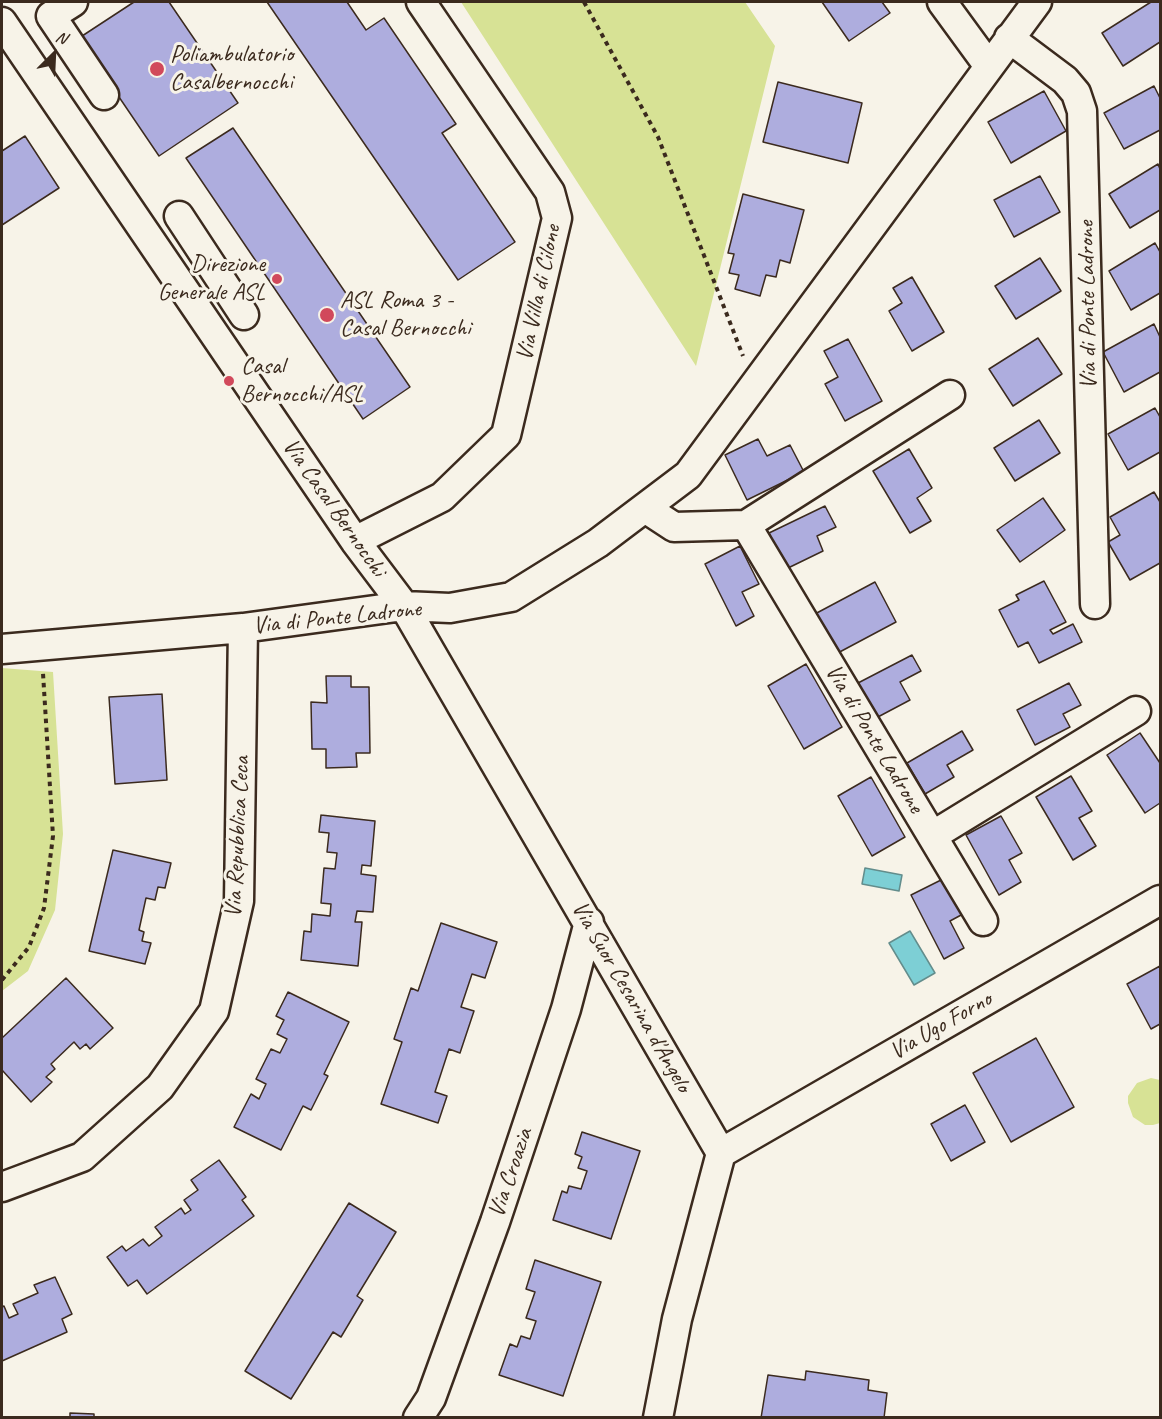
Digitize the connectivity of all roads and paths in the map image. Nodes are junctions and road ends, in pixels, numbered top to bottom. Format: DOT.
graph roads {
  1 [pos="73,2"];
  2 [pos="421,2"];
  3 [pos="584,2"];
  4 [pos="942,2"];
  5 [pos="1037,2"];
  6 [pos="2,22"];
  7 [pos="1009,38"];
  8 [pos="988,65"];
  9 [pos="104,95"];
  10 [pos="179,216"];
  11 [pos="244,315"];
  12 [pos="754,384"];
  13 [pos="950,395"];
  14 [pos="645,508"];
  15 [pos="746,525"];
  16 [pos="355,541"];
  17 [pos="1095,604"];
  18 [pos="404,606"];
  19 [pos="243,628"];
  20 [pos="41,646"];
  21 [pos="2,649"];
  22 [pos="1136,711"];
  23 [pos="932,836"];
  24 [pos="1161,900"];
  25 [pos="983,921"];
  26 [pos="589,922"];
  27 [pos="2,980"];
  28 [pos="721,1153"];
  29 [pos="2,1187"];
  30 [pos="418,1418"];
  31 [pos="658,1418"];
  1 -- 9 [label="street"];
  2 -- 16 [label="street, Via Villa di Cilone"];
  3 -- 12 [label="path"];
  4 -- 8 [label="street"];
  5 -- 7 [label="street, Via di Ponte Ladrone"];
  6 -- 16 [label="street, Via Casal Bernocchi"];
  7 -- 8 [label="street, Via di Ponte Ladrone"];
  7 -- 17 [label="street, Via di Ponte Ladrone"];
  8 -- 12 [label="street, Via di Ponte Ladrone"];
  10 -- 11 [label="street"];
  12 -- 14 [label="street, Via di Ponte Ladrone"];
  13 -- 15 [label="street"];
  14 -- 15 [label="street"];
  14 -- 18 [label="street, Via di Ponte Ladrone"];
  15 -- 23 [label="street, Via di Ponte Ladrone"];
  16 -- 18 [label="street, Via Casal Bernocchi"];
  18 -- 19 [label="street, Via di Ponte Ladrone"];
  18 -- 26 [label="street, Via Suor Cesarina d'Angelo"];
  19 -- 20 [label="street, Via di Ponte Ladrone"];
  19 -- 29 [label="street, Via Repubblica Ceca"];
  20 -- 21 [label="street, Via di Ponte Ladrone"];
  20 -- 27 [label="path"];
  22 -- 23 [label="street"];
  23 -- 25 [label="street, Via di Ponte Ladrone"];
  24 -- 28 [label="street, Via Ugo Forno"];
  26 -- 28 [label="street, Via Suor Cesarina d'Angelo"];
  26 -- 30 [label="street, Via Croazia"];
  28 -- 31 [label="street"];
}
